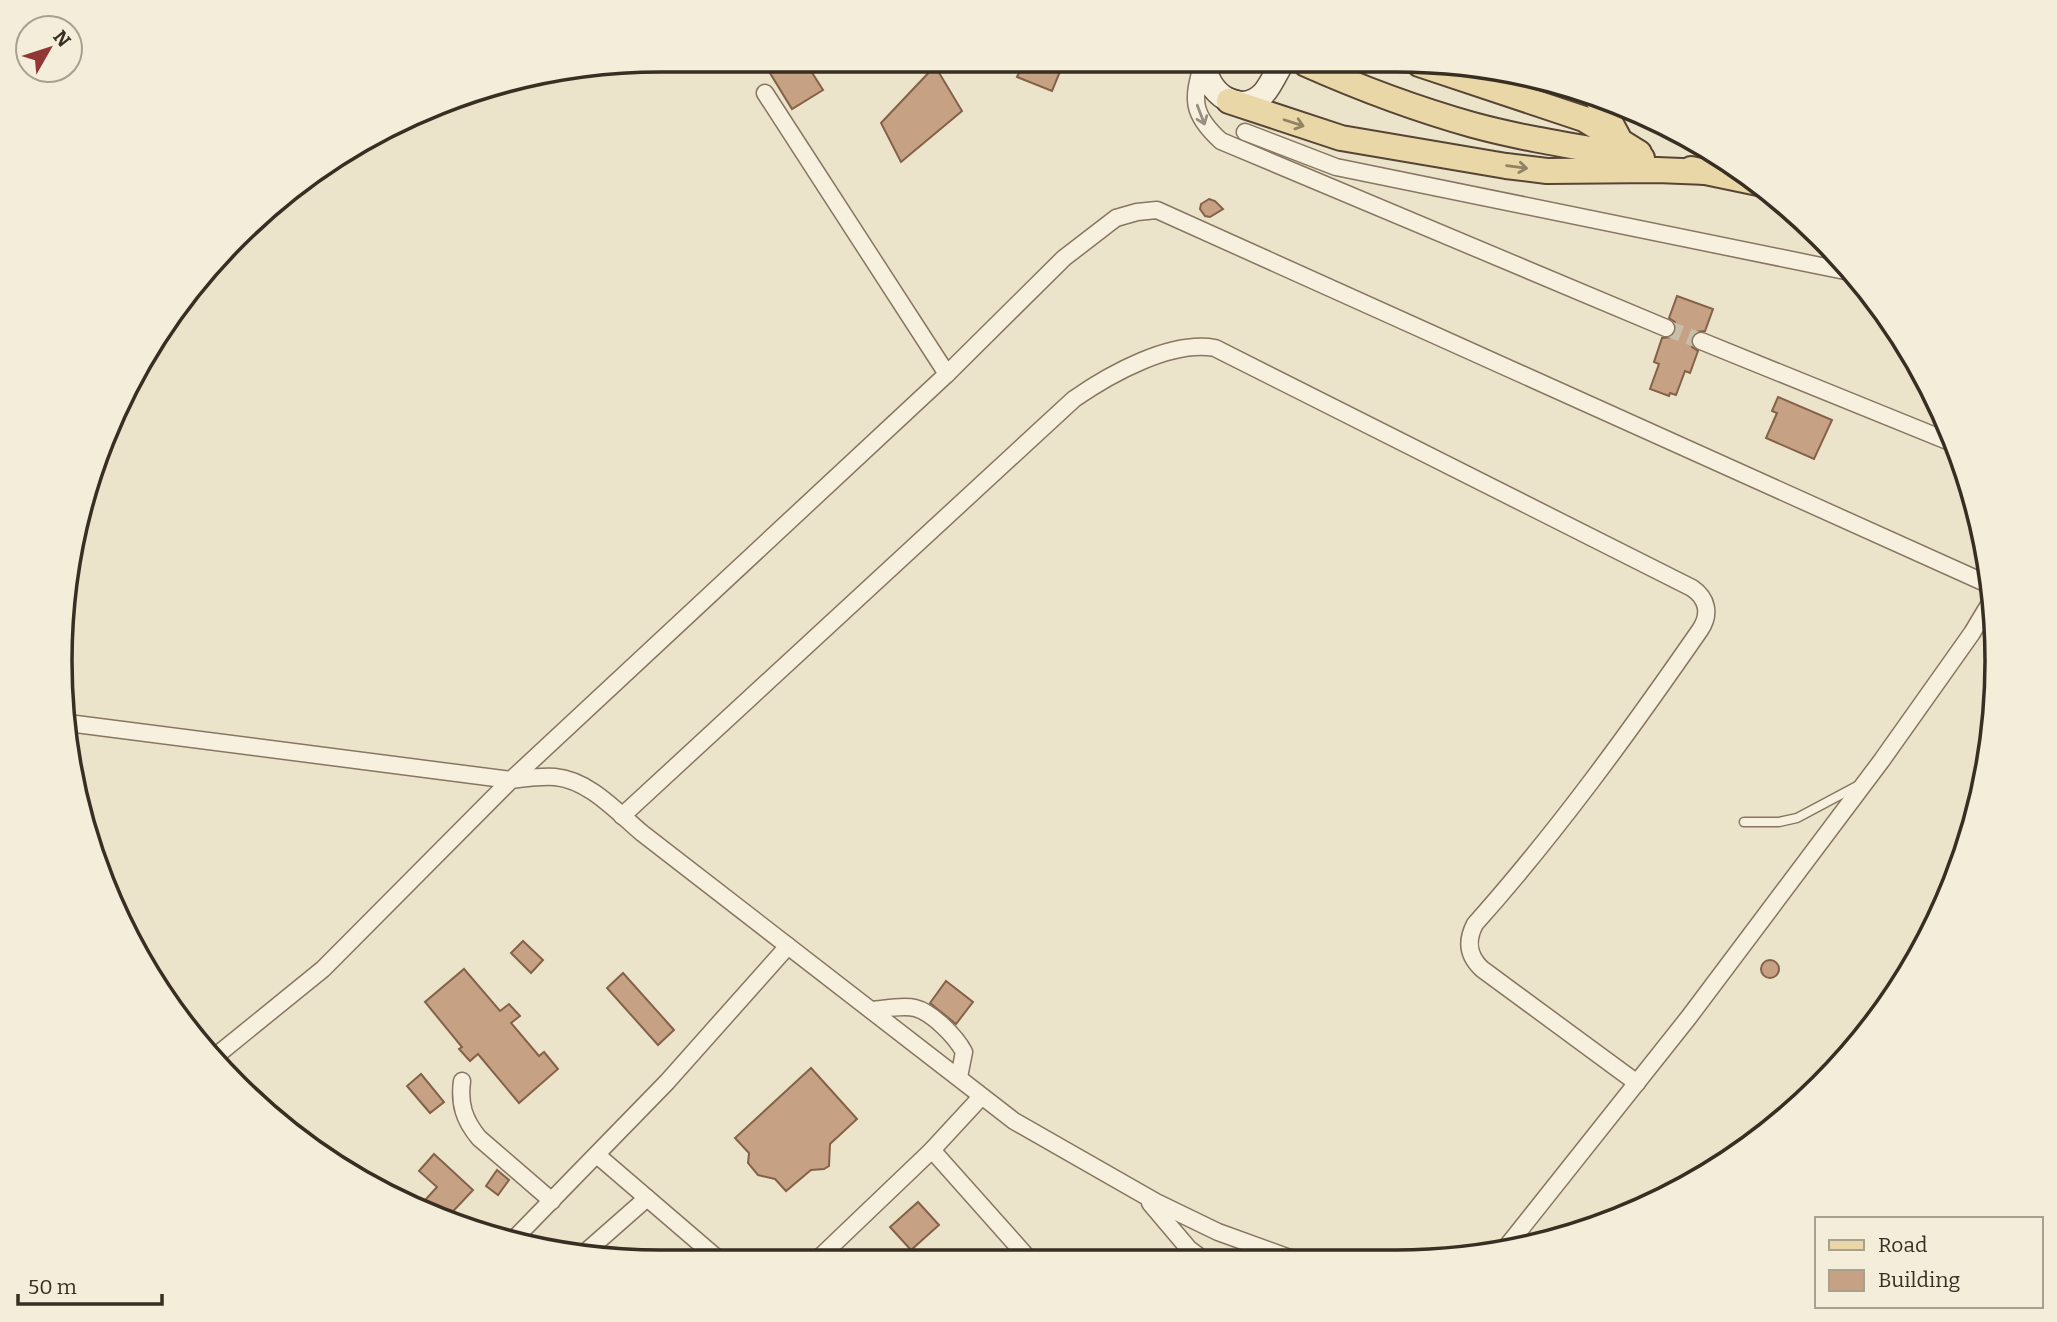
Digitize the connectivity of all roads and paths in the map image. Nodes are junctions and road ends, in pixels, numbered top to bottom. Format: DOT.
graph roads {
  1 [pos="1277,72"];
  2 [pos="1326,72"];
  3 [pos="1207,75"];
  4 [pos="1451,75"];
  5 [pos="765,93"];
  6 [pos="1259,102"];
  7 [pos="1601,109"];
  8 [pos="1245,132"];
  9 [pos="1620,141"];
  10 [pos="1239,149"];
  11 [pos="1659,161"];
  12 [pos="1707,172"];
  13 [pos="1732,177"];
  14 [pos="1836,269"];
  15 [pos="1666,328"];
  16 [pos="1702,341"];
  17 [pos="947,374"];
  18 [pos="1941,439"];
  19 [pos="1979,581"];
  20 [pos="1983,614"];
  21 [pos="76,724"];
  22 [pos="512,780"];
  23 [pos="1866,781"];
  24 [pos="622,816"];
  25 [pos="1744,822"];
  26 [pos="788,946"];
  27 [pos="871,1010"];
  28 [pos="220,1052"];
  29 [pos="959,1077"];
  30 [pos="462,1081"];
  31 [pos="1637,1083"];
  32 [pos="981,1097"];
  33 [pos="932,1150"];
  34 [pos="597,1156"];
  35 [pos="1144,1196"];
  36 [pos="646,1198"];
  37 [pos="552,1201"];
  38 [pos="520,1233"];
  39 [pos="1513,1238"];
  40 [pos="592,1246"];
  41 [pos="708,1250"];
  42 [pos="827,1250"];
  43 [pos="1021,1250"];
  44 [pos="1190,1250"];
  45 [pos="1268,1250"];
  1 -- 6 [label="main road"];
  2 -- 11 [label="main road"];
  3 -- 6 [label="main road"];
  3 -- 10 [label="street, one-way"];
  4 -- 9 [label="main road"];
  5 -- 17 [label="street"];
  6 -- 8 [label="street"];
  6 -- 12 [label="main road, one-way"];
  7 -- 9 [label="main road"];
  8 -- 10 [label="street"];
  8 -- 14 [label="street"];
  9 -- 11 [label="main road"];
  10 -- 15 [label="street"];
  11 -- 12 [label="main road"];
  12 -- 13 [label="main road"];
  16 -- 18 [label="street"];
  17 -- 19 [label="street"];
  17 -- 22 [label="street"];
  20 -- 23 [label="street"];
  21 -- 22 [label="street"];
  22 -- 24 [label="street"];
  22 -- 28 [label="street"];
  23 -- 25 [label="lane"];
  23 -- 31 [label="street"];
  24 -- 26 [label="street"];
  24 -- 31 [label="street"];
  26 -- 27 [label="street"];
  26 -- 34 [label="street"];
  27 -- 29 [label="street"];
  27 -- 29 [label="street"];
  29 -- 32 [label="street"];
  30 -- 37 [label="street"];
  31 -- 39 [label="street"];
  32 -- 33 [label="street"];
  32 -- 35 [label="street"];
  33 -- 42 [label="street"];
  33 -- 43 [label="street"];
  34 -- 36 [label="street"];
  34 -- 37 [label="street"];
  35 -- 44 [label="street"];
  35 -- 45 [label="street"];
  36 -- 40 [label="street"];
  36 -- 41 [label="street"];
  37 -- 38 [label="street"];
}
